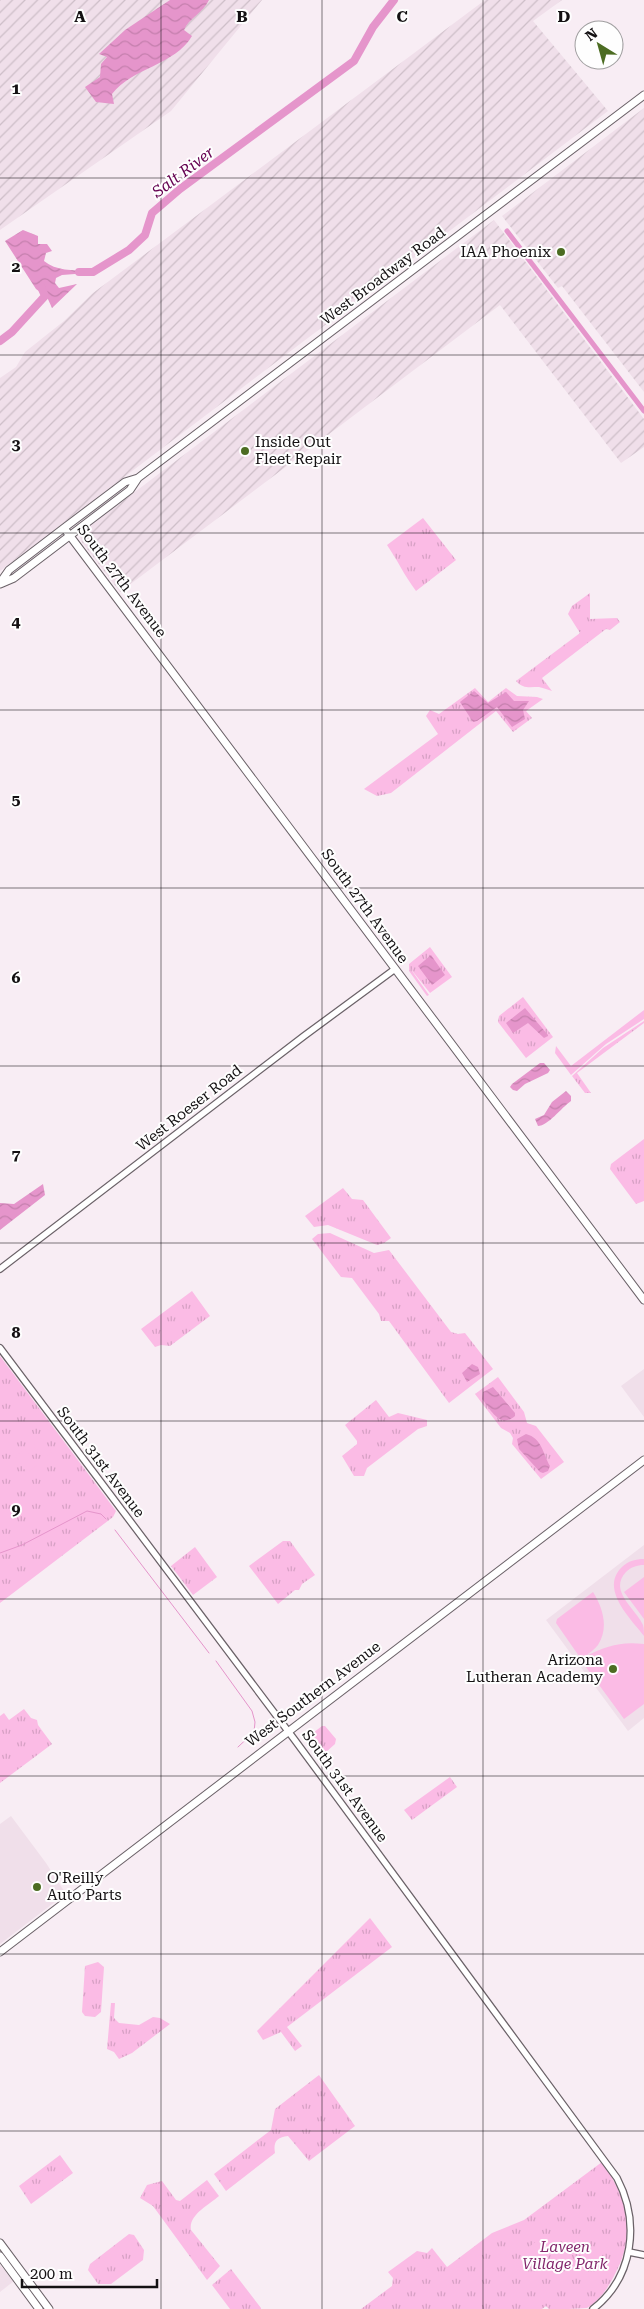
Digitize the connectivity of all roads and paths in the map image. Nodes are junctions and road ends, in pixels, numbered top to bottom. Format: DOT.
graph roads {
  1 [pos="644,95"];
  2 [pos="138,478"];
  3 [pos="64,528"];
  4 [pos="70,535"];
  5 [pos="0,583"];
  6 [pos="395,969"];
  7 [pos="0,1269"];
  8 [pos="644,1300"];
  9 [pos="0,1348"];
  10 [pos="644,1460"];
  11 [pos="288,1730"];
  12 [pos="0,1952"];
  13 [pos="0,2243"];
  14 [pos="629,2252"];
  15 [pos="644,2255"];
  16 [pos="0,2256"];
  17 [pos="39,2309"];
  18 [pos="49,2309"];
  19 [pos="593,2309"];
  1 -- 2 [label="main road, West Broadway Road"];
  2 -- 3 [label="main road, West Broadway Road"];
  2 -- 4 [label="main road, West Broadway Road"];
  3 -- 4 [label="main road, South 27th Avenue"];
  3 -- 5 [label="main road, West Broadway Road"];
  4 -- 5 [label="main road, West Broadway Road"];
  4 -- 6 [label="main road, South 27th Avenue"];
  6 -- 7 [label="street, West Roeser Road"];
  6 -- 8 [label="main road, South 27th Avenue"];
  9 -- 11 [label="street, South 31st Avenue"];
  10 -- 11 [label="main road, West Southern Avenue"];
  11 -- 12 [label="main road, West Southern Avenue"];
  11 -- 14 [label="street, South 31st Avenue"];
  13 -- 18 [label="main road"];
  14 -- 15 [label="street"];
  14 -- 19 [label="street, South 31st Avenue"];
  16 -- 17 [label="main road"];
}
